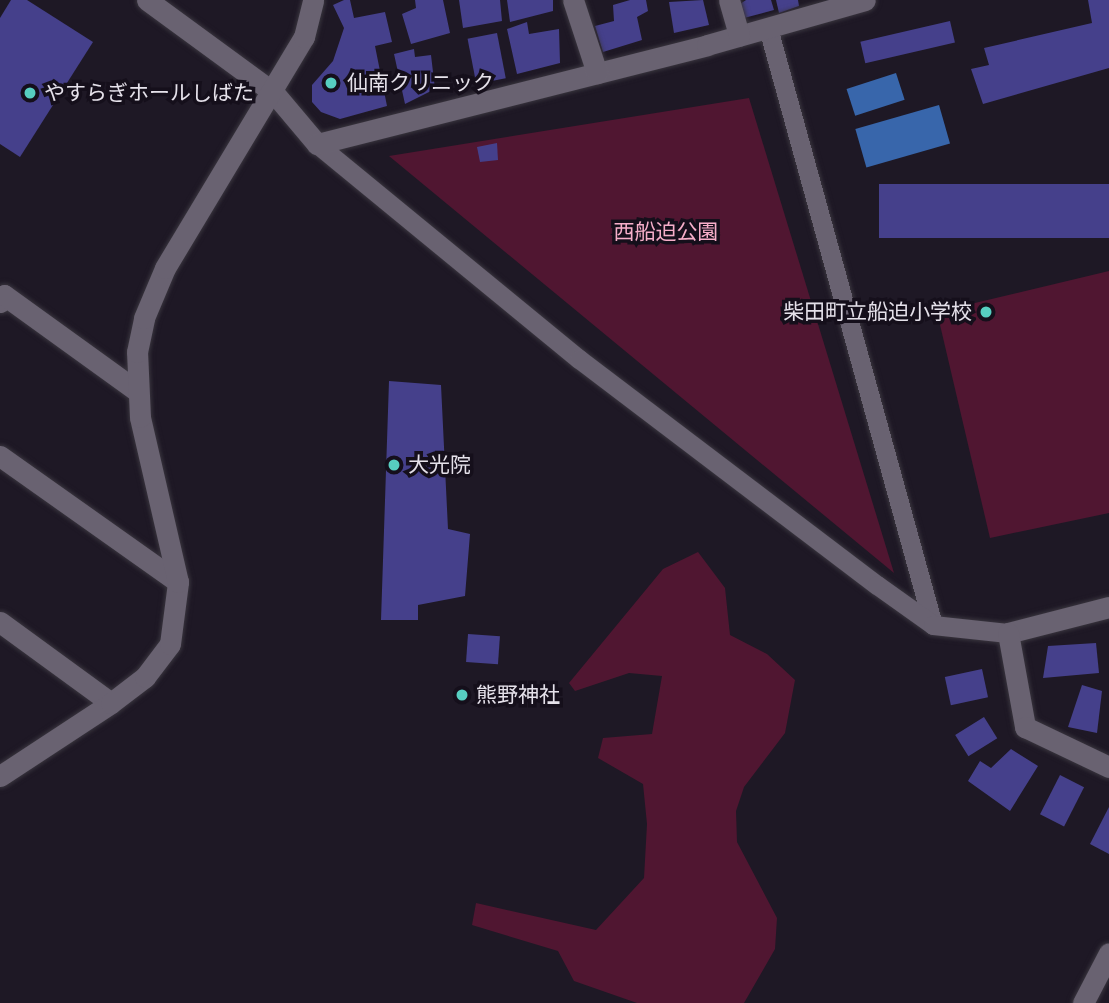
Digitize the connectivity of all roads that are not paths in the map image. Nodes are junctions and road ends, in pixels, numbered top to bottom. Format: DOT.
graph roads {
  1 [pos="147,0"];
  2 [pos="313,0"];
  3 [pos="573,0"];
  4 [pos="729,0"];
  5 [pos="865,0"];
  6 [pos="768,28"];
  7 [pos="739,36"];
  8 [pos="597,73"];
  9 [pos="274,93"];
  10 [pos="317,144"];
  11 [pos="0,302"];
  12 [pos="137,391"];
  13 [pos="0,456"];
  14 [pos="178,582"];
  15 [pos="1109,607"];
  16 [pos="0,622"];
  17 [pos="933,625"];
  18 [pos="1008,633"];
  19 [pos="111,704"];
  20 [pos="1109,767"];
  21 [pos="0,776"];
  22 [pos="1109,953"];
  23 [pos="1083,1003"];
  1 -- 9 [label="street"];
  2 -- 9 [label="street"];
  3 -- 8 [label="street"];
  4 -- 7 [label="street"];
  5 -- 6 [label="street"];
  6 -- 7 [label="street"];
  6 -- 17 [label="street"];
  7 -- 8 [label="street"];
  8 -- 10 [label="street"];
  9 -- 10 [label="street"];
  9 -- 12 [label="street"];
  10 -- 17 [label="street"];
  11 -- 12 [label="street"];
  12 -- 14 [label="street"];
  13 -- 14 [label="street"];
  14 -- 19 [label="street"];
  15 -- 18 [label="street"];
  16 -- 19 [label="street"];
  17 -- 18 [label="street"];
  18 -- 20 [label="street"];
  19 -- 21 [label="street"];
  22 -- 23 [label="street"];
}
